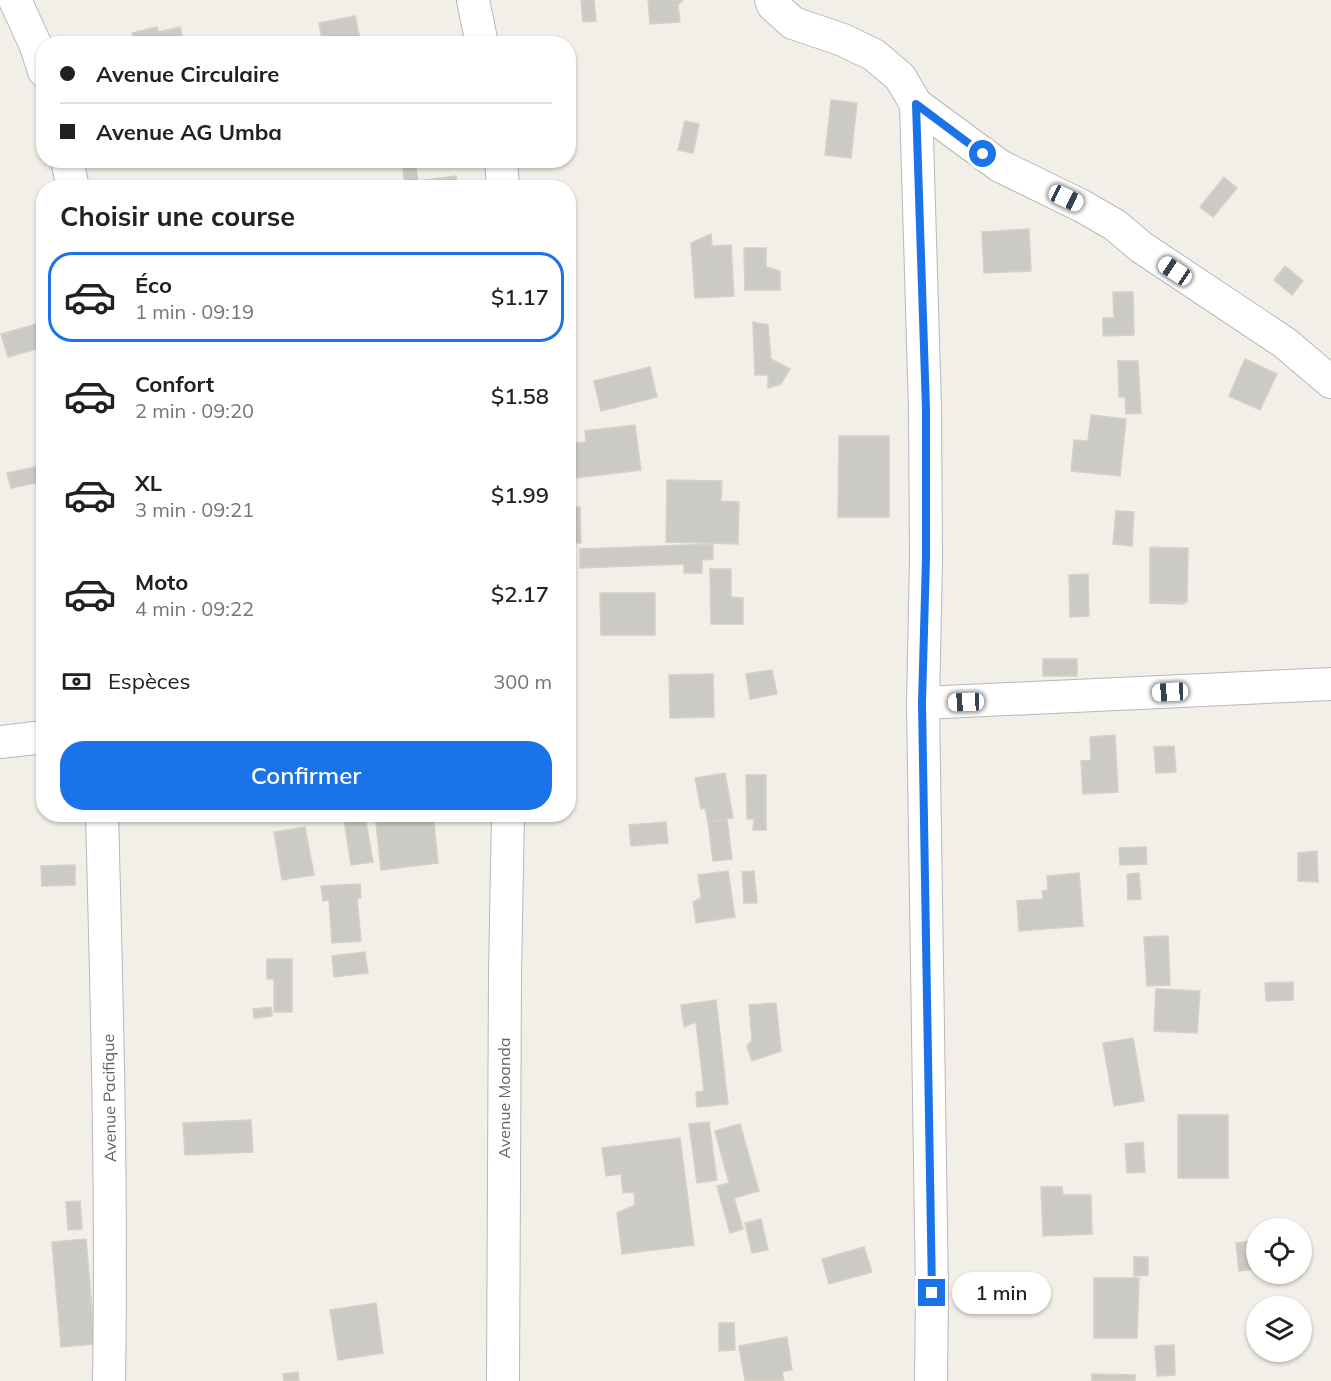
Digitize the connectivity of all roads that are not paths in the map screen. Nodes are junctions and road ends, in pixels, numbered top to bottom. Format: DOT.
graph roads {
  1 [pos="15,0"];
  2 [pos="473,0"];
  3 [pos="771,0"];
  4 [pos="480,36"];
  5 [pos="36,46"];
  6 [pos="916,104"];
  7 [pos="1331,382"];
  8 [pos="1331,684"];
  9 [pos="922,703"];
  10 [pos="36,737"];
  11 [pos="0,742"];
  12 [pos="102,822"];
  13 [pos="508,822"];
  14 [pos="109,1381"];
  15 [pos="503,1381"];
  16 [pos="931,1381"];
  1 -- 5 [label="street"];
  2 -- 4 [label="street"];
  3 -- 6 [label="street"];
  6 -- 7 [label="street"];
  6 -- 9 [label="street"];
  8 -- 9 [label="street"];
  9 -- 16 [label="street"];
  10 -- 11 [label="street"];
  12 -- 14 [label="street, Avenue Pacifique"];
  13 -- 15 [label="street, Avenue Moanda"];
}
